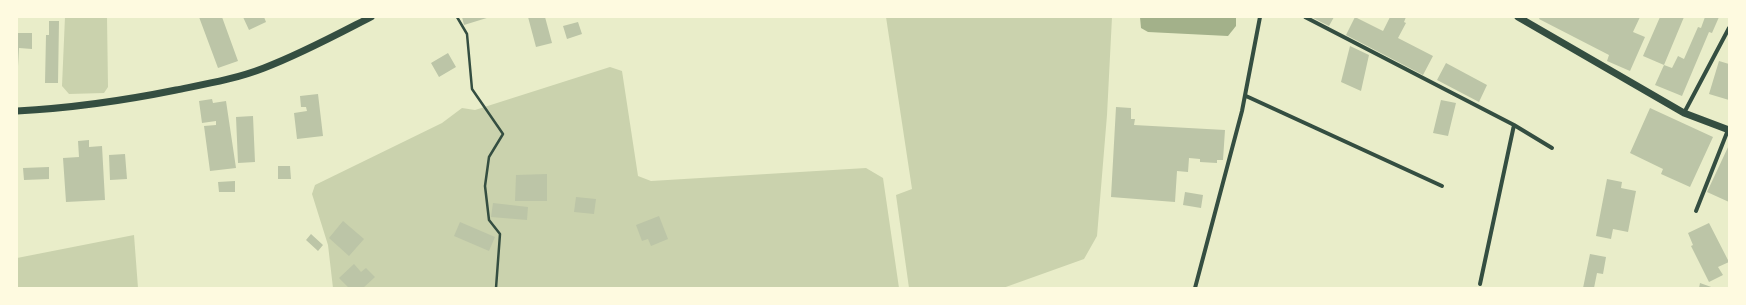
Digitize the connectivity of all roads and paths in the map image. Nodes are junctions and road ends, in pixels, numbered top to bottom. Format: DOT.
graph roads {
  1 [pos="371,17"];
  2 [pos="457,17"];
  3 [pos="1260,17"];
  4 [pos="1305,17"];
  5 [pos="1518,17"];
  6 [pos="1729,28"];
  7 [pos="1246,96"];
  8 [pos="17,111"];
  9 [pos="1684,113"];
  10 [pos="1514,125"];
  11 [pos="1729,130"];
  12 [pos="1552,148"];
  13 [pos="1442,186"];
  14 [pos="1696,211"];
  15 [pos="1480,284"];
  16 [pos="496,288"];
  17 [pos="1195,288"];
  1 -- 8 [label="street"];
  2 -- 16 [label="path"];
  3 -- 7 [label="street"];
  4 -- 10 [label="street"];
  5 -- 9 [label="street"];
  6 -- 9 [label="street"];
  7 -- 13 [label="street"];
  7 -- 17 [label="street"];
  9 -- 11 [label="street"];
  10 -- 12 [label="street"];
  10 -- 15 [label="street"];
  11 -- 14 [label="street"];
}
